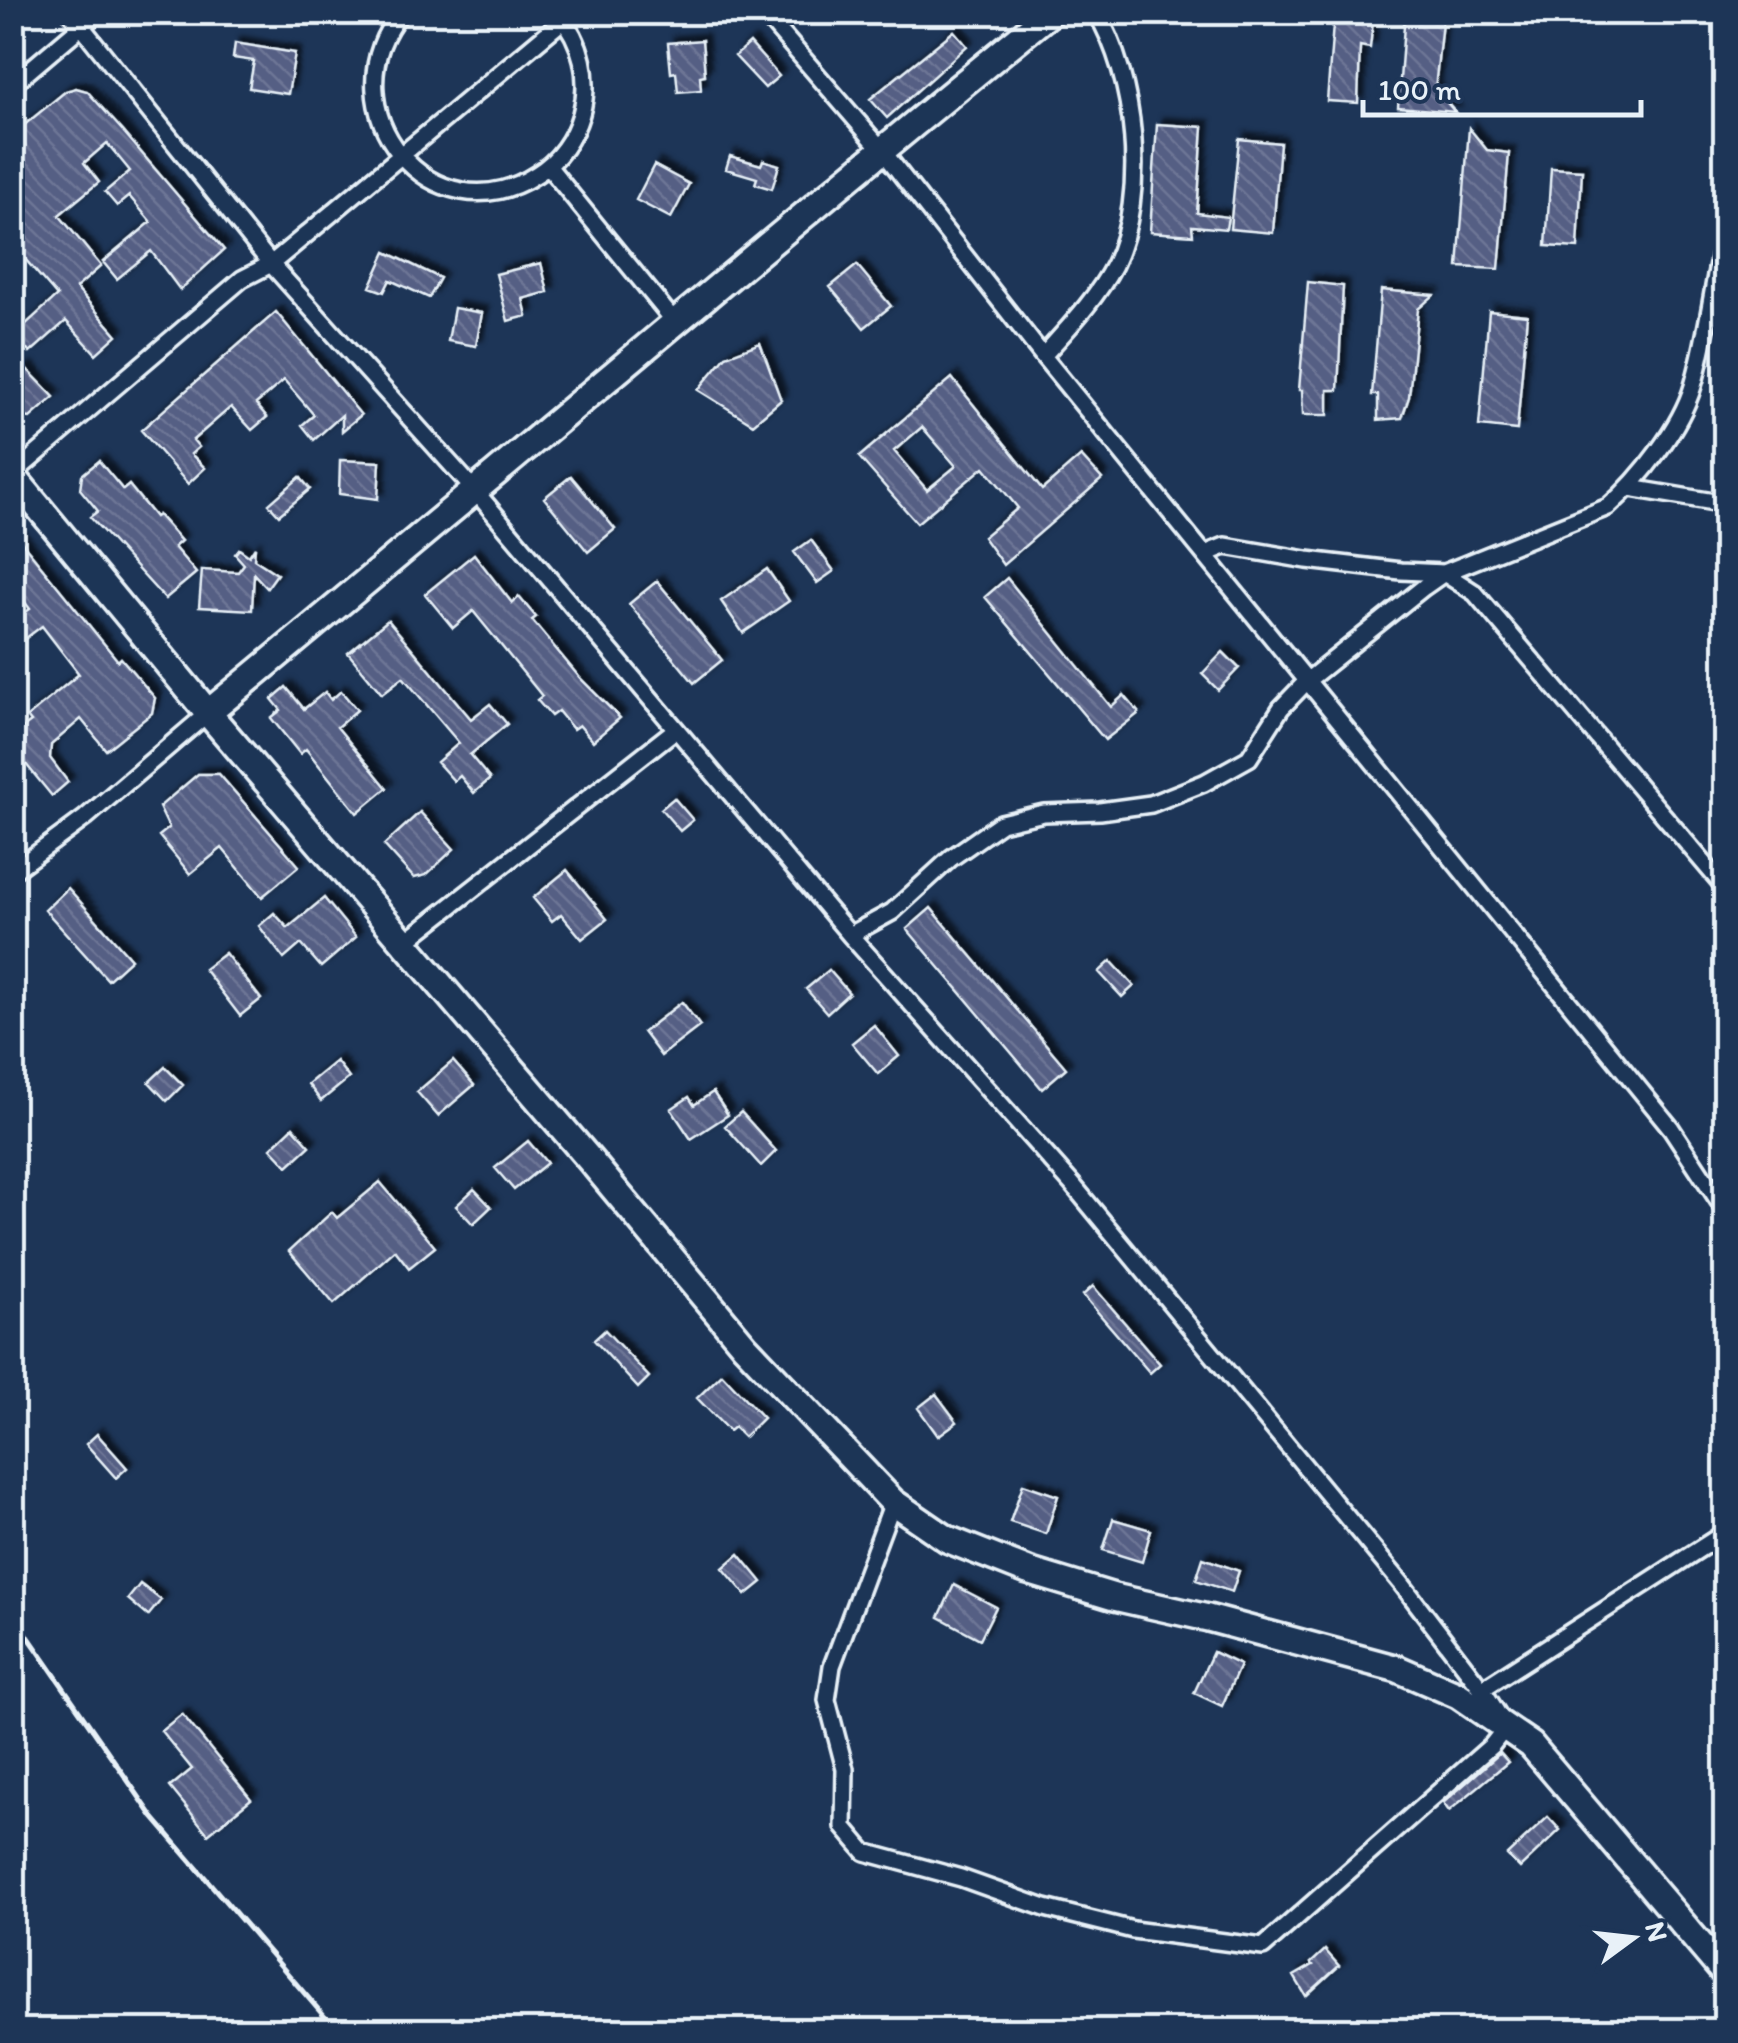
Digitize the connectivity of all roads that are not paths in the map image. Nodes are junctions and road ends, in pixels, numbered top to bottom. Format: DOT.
graph roads {
  1 [pos="70,12"];
  2 [pos="98,12"];
  3 [pos="401,12"];
  4 [pos="764,12"];
  5 [pos="1051,12"];
  6 [pos="1096,12"];
  7 [pos="565,15"];
  8 [pos="82,26"];
  9 [pos="12,85"];
  10 [pos="882,150"];
  11 [pos="402,158"];
  12 [pos="548,166"];
  13 [pos="1726,242"];
  14 [pos="271,264"];
  15 [pos="674,321"];
  16 [pos="1044,356"];
  17 [pos="12,475"];
  18 [pos="1630,488"];
  19 [pos="476,492"];
  20 [pos="1726,504"];
  21 [pos="1205,554"];
  22 [pos="1444,573"];
  23 [pos="1308,680"];
  24 [pos="208,713"];
  25 [pos="675,730"];
  26 [pos="12,872"];
  27 [pos="1726,888"];
  28 [pos="850,935"];
  29 [pos="405,942"];
  30 [pos="1726,1212"];
  31 [pos="893,1502"];
  32 [pos="1726,1532"];
  33 [pos="1482,1689"];
  34 [pos="1506,1728"];
  35 [pos="1726,1976"];
  1 -- 8 [label="street"];
  2 -- 8 [label="street"];
  3 -- 11 [label="street"];
  4 -- 10 [label="street"];
  5 -- 10 [label="main road"];
  6 -- 16 [label="street"];
  7 -- 11 [label="street"];
  7 -- 12 [label="street"];
  8 -- 9 [label="street"];
  8 -- 14 [label="street"];
  10 -- 15 [label="main road"];
  10 -- 16 [label="street"];
  11 -- 12 [label="street"];
  11 -- 14 [label="street"];
  12 -- 15 [label="street"];
  13 -- 18 [label="street"];
  14 -- 17 [label="street"];
  14 -- 19 [label="street"];
  15 -- 19 [label="main road"];
  16 -- 21 [label="street"];
  17 -- 24 [label="main road"];
  18 -- 20 [label="street"];
  18 -- 22 [label="street"];
  19 -- 24 [label="main road"];
  19 -- 25 [label="street"];
  21 -- 22 [label="street"];
  21 -- 23 [label="street"];
  22 -- 23 [label="street"];
  22 -- 27 [label="street"];
  23 -- 28 [label="street"];
  23 -- 30 [label="street"];
  24 -- 26 [label="street"];
  24 -- 29 [label="main road"];
  25 -- 28 [label="street"];
  25 -- 29 [label="street"];
  28 -- 33 [label="street"];
  29 -- 31 [label="main road"];
  31 -- 34 [label="main road"];
  31 -- 34 [label="street"];
  32 -- 33 [label="street"];
  33 -- 34 [label="street"];
  34 -- 35 [label="main road"];
}
